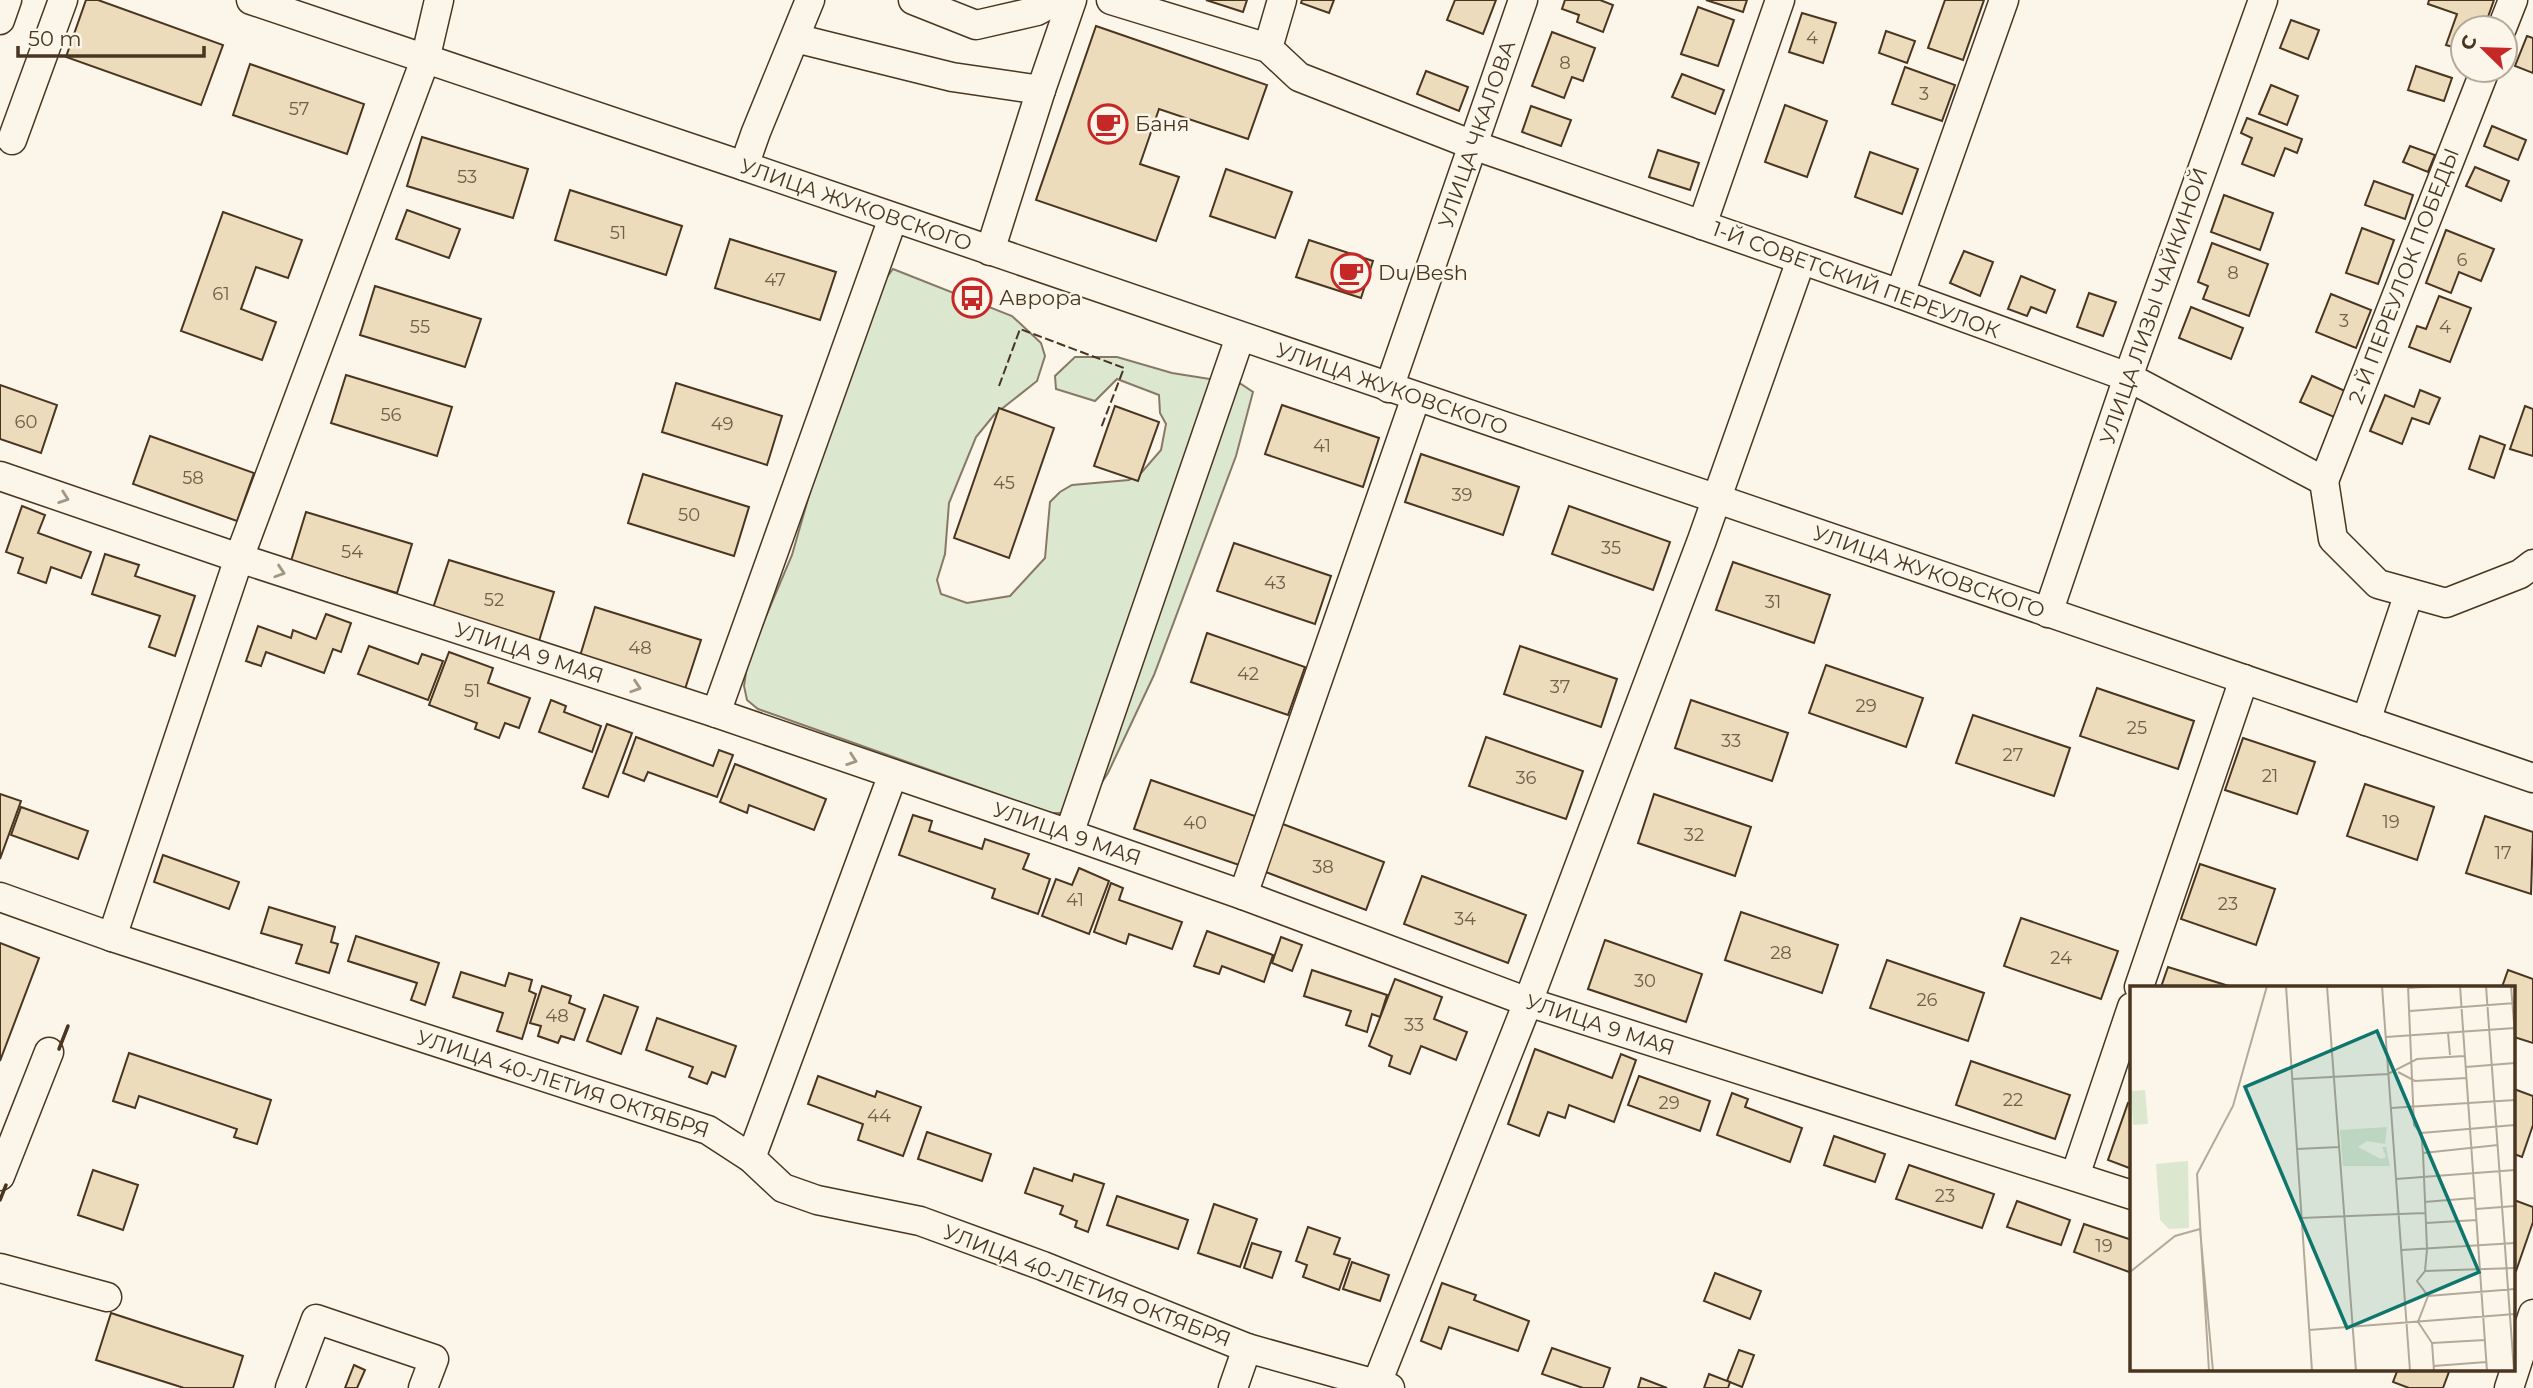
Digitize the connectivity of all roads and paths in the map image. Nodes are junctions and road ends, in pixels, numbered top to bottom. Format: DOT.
graph roads {
  1 [pos="7,0"];
  2 [pos="62,0"];
  3 [pos="251,0"];
  4 [pos="439,0"];
  5 [pos="810,0"];
  6 [pos="913,0"];
  7 [pos="1057,0"];
  8 [pos="1072,0"];
  9 [pos="1111,0"];
  10 [pos="1282,0"];
  11 [pos="1523,0"];
  12 [pos="1780,0"];
  13 [pos="2004,0"];
  14 [pos="2263,0"];
  15 [pos="0,20"];
  16 [pos="795,38"];
  17 [pos="1268,48"];
  18 [pos="425,60"];
  19 [pos="2479,84"];
  20 [pos="1041,90"];
  21 [pos="12,140"];
  22 [pos="1473,145"];
  23 [pos="744,166"];
  24 [pos="893,218"];
  25 [pos="1702,225"];
  26 [pos="990,251"];
  27 [pos="1801,260"];
  28 [pos="1900,294"];
  29 [pos="1240,337"];
  30 [pos="2128,377"];
  31 [pos="1389,387"];
  32 [pos="1416,397"];
  33 [pos="0,476"];
  34 [pos="2323,481"];
  35 [pos="1716,499"];
  36 [pos="239,558"];
  37 [pos="2533,564"];
  38 [pos="2409,593"];
  39 [pos="2048,612"];
  40 [pos="2244,679"];
  41 [pos="716,713"];
  42 [pos="2366,721"];
  43 [pos="893,774"];
  44 [pos="2533,778"];
  45 [pos="1069,834"];
  46 [pos="1243,895"];
  47 [pos="0,897"];
  48 [pos="111,937"];
  49 [pos="2139,986"];
  50 [pos="1528,1002"];
  51 [pos="2130,1013"];
  52 [pos="49,1052"];
  53 [pos="751,1158"];
  54 [pos="0,1176"];
  55 [pos="2075,1176"];
  56 [pos="2130,1194"];
  57 [pos="0,1268"];
  58 [pos="107,1297"];
  59 [pos="2527,1322"];
  60 [pos="1247,1348"];
  61 [pos="2516,1362"];
  62 [pos="2514,1370"];
  63 [pos="1309,1377"];
  64 [pos="1384,1385"];
  65 [pos="290,1388"];
  66 [pos="423,1388"];
  67 [pos="1233,1388"];
  68 [pos="2509,1388"];
  1 -- 15 [label="street"];
  2 -- 21 [label="street"];
  3 -- 18 [label="street, УЛИЦА ЖУКОВСКОГО"];
  4 -- 18 [label="street"];
  5 -- 16 [label="street"];
  6 -- 7 [label="street"];
  8 -- 20 [label="street"];
  9 -- 17 [label="street, 1-Й СОВЕТСКИЙ ПЕРЕУЛОК"];
  10 -- 17 [label="street"];
  11 -- 22 [label="street, УЛИЦА ЧКАЛОВА"];
  12 -- 25 [label="street"];
  13 -- 28 [label="street"];
  14 -- 30 [label="street, УЛИЦА ЛИЗЫ ЧАЙКИНОЙ"];
  16 -- 20 [label="street"];
  16 -- 23 [label="street"];
  17 -- 22 [label="street, 1-Й СОВЕТСКИЙ ПЕРЕУЛОК"];
  18 -- 23 [label="street, УЛИЦА ЖУКОВСКОГО"];
  18 -- 36 [label="street"];
  19 -- 34 [label="street, 2-Й ПЕРЕУЛОК ПОБЕДЫ"];
  20 -- 26 [label="street"];
  22 -- 25 [label="street, 1-Й СОВЕТСКИЙ ПЕРЕУЛОК"];
  22 -- 31 [label="street, УЛИЦА ЧКАЛОВА"];
  23 -- 24 [label="street, УЛИЦА ЖУКОВСКОГО"];
  24 -- 26 [label="street, УЛИЦА ЖУКОВСКОГО"];
  24 -- 41 [label="street"];
  25 -- 27 [label="street, 1-Й СОВЕТСКИЙ ПЕРЕУЛОК"];
  26 -- 29 [label="street, УЛИЦА ЖУКОВСКОГО"];
  27 -- 28 [label="street, 1-Й СОВЕТСКИЙ ПЕРЕУЛОК"];
  27 -- 35 [label="street"];
  28 -- 30 [label="street, 1-Й СОВЕТСКИЙ ПЕРЕУЛОК"];
  29 -- 31 [label="street, УЛИЦА ЖУКОВСКОГО"];
  29 -- 45 [label="street"];
  30 -- 34 [label="street, 1-Й СОВЕТСКИЙ ПЕРЕУЛОК"];
  30 -- 39 [label="street, УЛИЦА ЛИЗЫ ЧАЙКИНОЙ"];
  31 -- 32 [label="street, УЛИЦА ЖУКОВСКОГО"];
  32 -- 35 [label="street, УЛИЦА ЖУКОВСКОГО"];
  32 -- 46 [label="street"];
  33 -- 36 [label="street, УЛИЦА 9 МАЯ, one-way"];
  34 -- 38 [label="street"];
  35 -- 39 [label="street, УЛИЦА ЖУКОВСКОГО"];
  35 -- 50 [label="street"];
  36 -- 41 [label="street, УЛИЦА 9 МАЯ, one-way"];
  36 -- 48 [label="street"];
  37 -- 38 [label="street"];
  38 -- 42 [label="street"];
  39 -- 40 [label="street, УЛИЦА ЖУКОВСКОГО"];
  40 -- 42 [label="street, УЛИЦА ЖУКОВСКОГО"];
  40 -- 49 [label="street"];
  41 -- 43 [label="street, УЛИЦА 9 МАЯ, one-way"];
  42 -- 44 [label="street, УЛИЦА ЖУКОВСКОГО"];
  43 -- 45 [label="street, УЛИЦА 9 МАЯ"];
  43 -- 53 [label="street"];
  45 -- 46 [label="street, УЛИЦА 9 МАЯ"];
  46 -- 50 [label="street, УЛИЦА 9 МАЯ"];
  47 -- 48 [label="street, УЛИЦА 40-ЛЕТИЯ ОКТЯБРЯ"];
  48 -- 53 [label="street, УЛИЦА 40-ЛЕТИЯ ОКТЯБРЯ"];
  50 -- 55 [label="street, УЛИЦА 9 МАЯ"];
  50 -- 64 [label="street"];
  51 -- 55 [label="street"];
  52 -- 54 [label="street"];
  53 -- 60 [label="street, УЛИЦА 40-ЛЕТИЯ ОКТЯБРЯ"];
  55 -- 56 [label="street, УЛИЦА 9 МАЯ"];
  57 -- 58 [label="street"];
  59 -- 61 [label="street"];
  60 -- 63 [label="street, УЛИЦА 40-ЛЕТИЯ ОКТЯБРЯ"];
  60 -- 67 [label="street"];
  62 -- 68 [label="street"];
  63 -- 64 [label="street, УЛИЦА 40-ЛЕТИЯ ОКТЯБРЯ"];
  65 -- 66 [label="street"];
}
